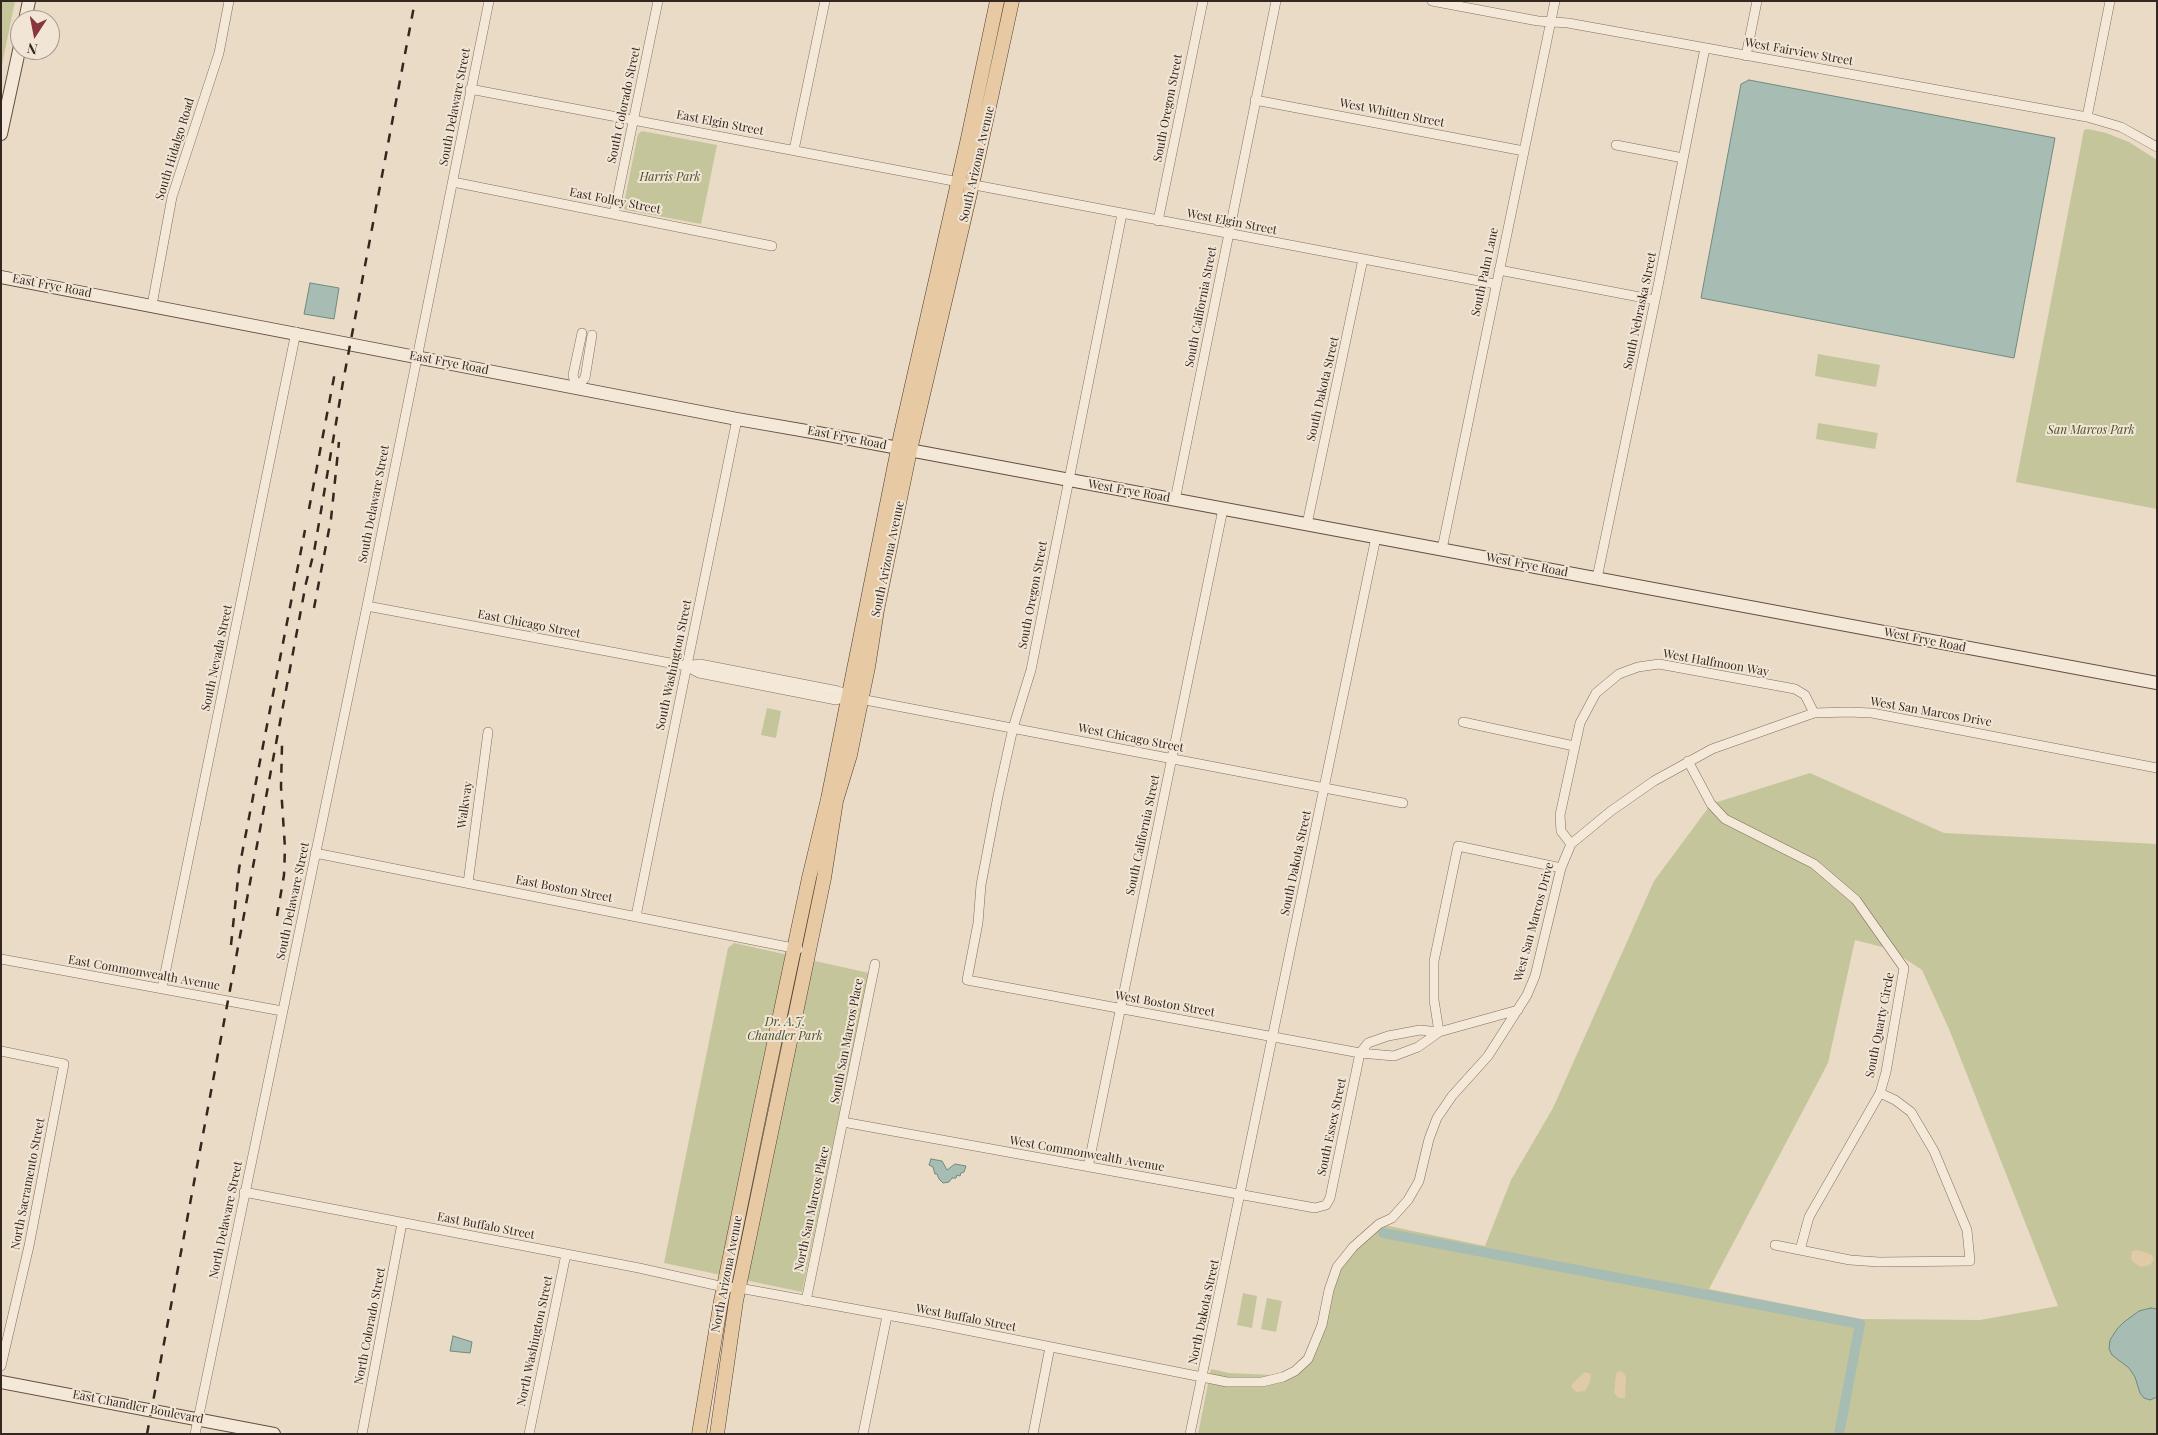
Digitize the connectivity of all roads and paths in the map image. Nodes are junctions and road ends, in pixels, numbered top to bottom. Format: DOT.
graph roads {
  1 [pos="229,1"];
  2 [pos="489,1"];
  3 [pos="658,1"];
  4 [pos="825,1"];
  5 [pos="997,1"];
  6 [pos="1012,1"];
  7 [pos="1203,1"];
  8 [pos="1276,1"];
  9 [pos="1432,1"];
  10 [pos="1555,1"];
  11 [pos="1757,1"];
  12 [pos="2110,1"];
  13 [pos="1551,21"];
  14 [pos="1705,48"];
  15 [pos="1746,56"];
  16 [pos="17,60"];
  17 [pos="470,90"];
  18 [pos="1255,100"];
  19 [pos="2087,117"];
  20 [pos="634,119"];
  21 [pos="1,134"];
  22 [pos="1616,145"];
  23 [pos="2157,147"];
  24 [pos="794,150"];
  25 [pos="1524,152"];
  26 [pos="1683,158"];
  27 [pos="453,182"];
  28 [pos="965,184"];
  29 [pos="614,214"];
  30 [pos="1122,214"];
  31 [pos="1158,221"];
  32 [pos="1228,233"];
  33 [pos="772,246"];
  34 [pos="1363,259"];
  35 [pos="1499,270"];
  36 [pos="1,277"];
  37 [pos="1495,284"];
  38 [pos="1654,300"];
  39 [pos="152,305"];
  40 [pos="296,332"];
  41 [pos="582,333"];
  42 [pos="592,335"];
  43 [pos="417,356"];
  44 [pos="576,388"];
  45 [pos="738,419"];
  46 [pos="904,449"];
  47 [pos="1069,480"];
  48 [pos="1175,500"];
  49 [pos="1223,508"];
  50 [pos="1307,524"];
  51 [pos="1376,537"];
  52 [pos="1442,549"];
  53 [pos="1597,578"];
  54 [pos="367,606"];
  55 [pos="686,666"];
  56 [pos="2157,683"];
  57 [pos="856,698"];
  58 [pos="1814,713"];
  59 [pos="1463,722"];
  60 [pos="1013,728"];
  61 [pos="488,732"];
  62 [pos="1574,746"];
  63 [pos="1172,758"];
  64 [pos="1688,761"];
  65 [pos="2157,768"];
  66 [pos="1324,788"];
  67 [pos="1403,803"];
  68 [pos="1571,844"];
  69 [pos="315,853"];
  70 [pos="1560,868"];
  71 [pos="468,883"];
  72 [pos="636,916"];
  73 [pos="794,948"];
  74 [pos="808,951"];
  75 [pos="1,959"];
  76 [pos="875,964"];
  77 [pos="967,980"];
  78 [pos="162,988"];
  79 [pos="1121,1009"];
  80 [pos="1518,1010"];
  81 [pos="282,1011"];
  82 [pos="1439,1032"];
  83 [pos="1273,1036"];
  84 [pos="1,1051"];
  85 [pos="1360,1053"];
  86 [pos="1880,1093"];
  87 [pos="759,1115"];
  88 [pos="774,1118"];
  89 [pos="843,1122"];
  90 [pos="1088,1167"];
  91 [pos="244,1192"];
  92 [pos="1242,1194"];
  93 [pos="1326,1205"];
  94 [pos="402,1223"];
  95 [pos="1775,1245"];
  96 [pos="1800,1250"];
  97 [pos="566,1254"];
  98 [pos="724,1287"];
  99 [pos="739,1288"];
  100 [pos="806,1301"];
  101 [pos="887,1316"];
  102 [pos="1050,1347"];
  103 [pos="1,1366"];
  104 [pos="1203,1376"];
  105 [pos="1,1382"];
  106 [pos="198,1418"];
  107 [pos="195,1434"];
  108 [pos="274,1434"];
  109 [pos="362,1434"];
  110 [pos="529,1434"];
  111 [pos="699,1434"];
  112 [pos="717,1434"];
  113 [pos="863,1434"];
  114 [pos="1033,1434"];
  115 [pos="1190,1434"];
  1 -- 39 [label="street, South Hidalgo Road"];
  2 -- 17 [label="street, South Delaware Street"];
  3 -- 20 [label="street, South Colorado Street"];
  4 -- 24 [label="street"];
  5 -- 28 [label="main road, South Arizona Avenue"];
  6 -- 28 [label="main road, South Arizona Avenue"];
  7 -- 31 [label="street, South Oregon Street"];
  8 -- 18 [label="street, South California Street"];
  9 -- 13 [label="street, West Fairview Street"];
  10 -- 13 [label="street, South Palm Lane"];
  11 -- 15 [label="street"];
  12 -- 19 [label="street"];
  13 -- 14 [label="street, West Fairview Street"];
  13 -- 25 [label="street, South Palm Lane"];
  14 -- 15 [label="street, West Fairview Street"];
  14 -- 26 [label="street, South Nebraska Street"];
  15 -- 19 [label="street, West Fairview Street"];
  16 -- 21 [label="street"];
  17 -- 20 [label="street, East Elgin Street"];
  17 -- 27 [label="street, South Delaware Street"];
  18 -- 25 [label="street, West Whitten Street"];
  18 -- 32 [label="street, South California Street"];
  19 -- 23 [label="street, West Fairview Street"];
  20 -- 24 [label="street, East Elgin Street"];
  20 -- 29 [label="street, South Colorado Street"];
  22 -- 26 [label="street"];
  24 -- 28 [label="street, East Elgin Street"];
  25 -- 35 [label="street, South Palm Lane"];
  26 -- 38 [label="street, South Nebraska Street"];
  27 -- 29 [label="street, East Folley Street"];
  27 -- 43 [label="street, South Delaware Street"];
  28 -- 30 [label="street, West Elgin Street"];
  28 -- 46 [label="main road, South Arizona Avenue"];
  29 -- 33 [label="street, East Folley Street"];
  30 -- 31 [label="street, West Elgin Street"];
  30 -- 47 [label="street, South Oregon Street"];
  31 -- 32 [label="street, West Elgin Street"];
  32 -- 34 [label="street, West Elgin Street"];
  32 -- 48 [label="street, South California Street"];
  34 -- 37 [label="street, West Elgin Street"];
  34 -- 50 [label="street, South Dakota Street"];
  35 -- 37 [label="street, South Palm Lane"];
  35 -- 38 [label="street"];
  36 -- 39 [label="street, East Frye Road"];
  37 -- 52 [label="street, South Palm Lane"];
  38 -- 53 [label="street, South Nebraska Street"];
  39 -- 40 [label="street, East Frye Road"];
  40 -- 43 [label="street, East Frye Road"];
  40 -- 78 [label="street, South Nevada Street"];
  41 -- 44 [label="street"];
  42 -- 44 [label="street"];
  43 -- 44 [label="street, East Frye Road"];
  43 -- 54 [label="street, South Delaware Street"];
  44 -- 45 [label="street, East Frye Road"];
  45 -- 46 [label="street, East Frye Road"];
  45 -- 55 [label="street, South Washington Street"];
  46 -- 47 [label="street, West Frye Road"];
  46 -- 57 [label="main road, South Arizona Avenue"];
  47 -- 48 [label="street, West Frye Road"];
  47 -- 60 [label="street, South Oregon Street"];
  48 -- 49 [label="street, West Frye Road"];
  49 -- 50 [label="street, West Frye Road"];
  49 -- 63 [label="street, South California Street"];
  50 -- 51 [label="street, West Frye Road"];
  51 -- 52 [label="street, West Frye Road"];
  51 -- 66 [label="street, South Dakota Street"];
  52 -- 53 [label="street, West Frye Road"];
  53 -- 56 [label="street, West Frye Road"];
  54 -- 55 [label="street, East Chicago Street"];
  54 -- 69 [label="street, South Delaware Street"];
  55 -- 57 [label="street, East Chicago Street"];
  55 -- 72 [label="street, South Washington Street"];
  57 -- 60 [label="street, West Chicago Street"];
  57 -- 73 [label="main road, South Arizona Avenue"];
  57 -- 74 [label="main road, South Arizona Avenue"];
  58 -- 62 [label="street, West Halfmoon Way"];
  58 -- 64 [label="street, West San Marcos Drive"];
  58 -- 65 [label="street, West San Marcos Drive"];
  59 -- 62 [label="street"];
  60 -- 63 [label="street, West Chicago Street"];
  60 -- 77 [label="street, South Oregon Street"];
  61 -- 71 [label="street, Walkway"];
  62 -- 68 [label="street"];
  63 -- 66 [label="street, West Chicago Street"];
  63 -- 79 [label="street, South California Street"];
  64 -- 68 [label="street, West San Marcos Drive"];
  64 -- 86 [label="street, South Quarty Circle"];
  66 -- 67 [label="street, West Chicago Street"];
  66 -- 83 [label="street, South Dakota Street"];
  68 -- 70 [label="street, West San Marcos Drive"];
  69 -- 71 [label="street, East Boston Street"];
  69 -- 81 [label="street, South Delaware Street"];
  70 -- 80 [label="street, West San Marcos Drive"];
  70 -- 82 [label="street"];
  71 -- 72 [label="street, East Boston Street"];
  72 -- 73 [label="street, East Boston Street"];
  73 -- 74 [label="street, East Boston Street"];
  73 -- 87 [label="main road, South Arizona Avenue"];
  74 -- 88 [label="main road, South Arizona Avenue"];
  75 -- 78 [label="street, East Commonwealth Avenue"];
  76 -- 89 [label="street, South San Marcos Place"];
  77 -- 79 [label="street, West Boston Street"];
  78 -- 81 [label="street, East Commonwealth Avenue"];
  79 -- 83 [label="street, West Boston Street"];
  79 -- 90 [label="street, South California Street"];
  80 -- 82 [label="street, West Boston Street"];
  80 -- 104 [label="street, West San Marcos Drive"];
  81 -- 91 [label="street, North Delaware Street"];
  82 -- 85 [label="street, West Boston Street"];
  82 -- 85 [label="street, West Boston Street"];
  83 -- 85 [label="street, West Boston Street"];
  83 -- 92 [label="street, South Dakota Street"];
  84 -- 103 [label="street, North Sacramento Street"];
  85 -- 93 [label="street, South Essex Street"];
  86 -- 96 [label="street, South Quarty Circle"];
  86 -- 96 [label="street, South Quarty Circle"];
  87 -- 98 [label="main road, North Arizona Avenue"];
  88 -- 99 [label="main road, North Arizona Avenue"];
  89 -- 90 [label="street, West Commonwealth Avenue"];
  89 -- 100 [label="street, North San Marcos Place"];
  90 -- 92 [label="street, West Commonwealth Avenue"];
  91 -- 94 [label="street, East Buffalo Street"];
  91 -- 106 [label="street, North Delaware Street"];
  92 -- 93 [label="street, West Commonwealth Avenue"];
  92 -- 104 [label="street, North Dakota Street"];
  94 -- 97 [label="street, East Buffalo Street"];
  94 -- 109 [label="street, North Colorado Street"];
  95 -- 96 [label="street, South Quarty Circle"];
  97 -- 98 [label="street, East Buffalo Street"];
  97 -- 110 [label="street, North Washington Street"];
  98 -- 99 [label="street, West Buffalo Street"];
  98 -- 111 [label="main road, North Arizona Avenue"];
  99 -- 100 [label="street, West Buffalo Street"];
  99 -- 112 [label="main road, North Arizona Avenue"];
  100 -- 101 [label="street, West Buffalo Street"];
  101 -- 102 [label="street, West Buffalo Street"];
  101 -- 113 [label="street"];
  102 -- 104 [label="street, West Buffalo Street"];
  102 -- 114 [label="street"];
  104 -- 115 [label="street, North Dakota Street"];
  105 -- 106 [label="street, East Chandler Boulevard"];
  106 -- 107 [label="street, North Delaware Street"];
  106 -- 108 [label="street, East Chandler Boulevard"];
}
